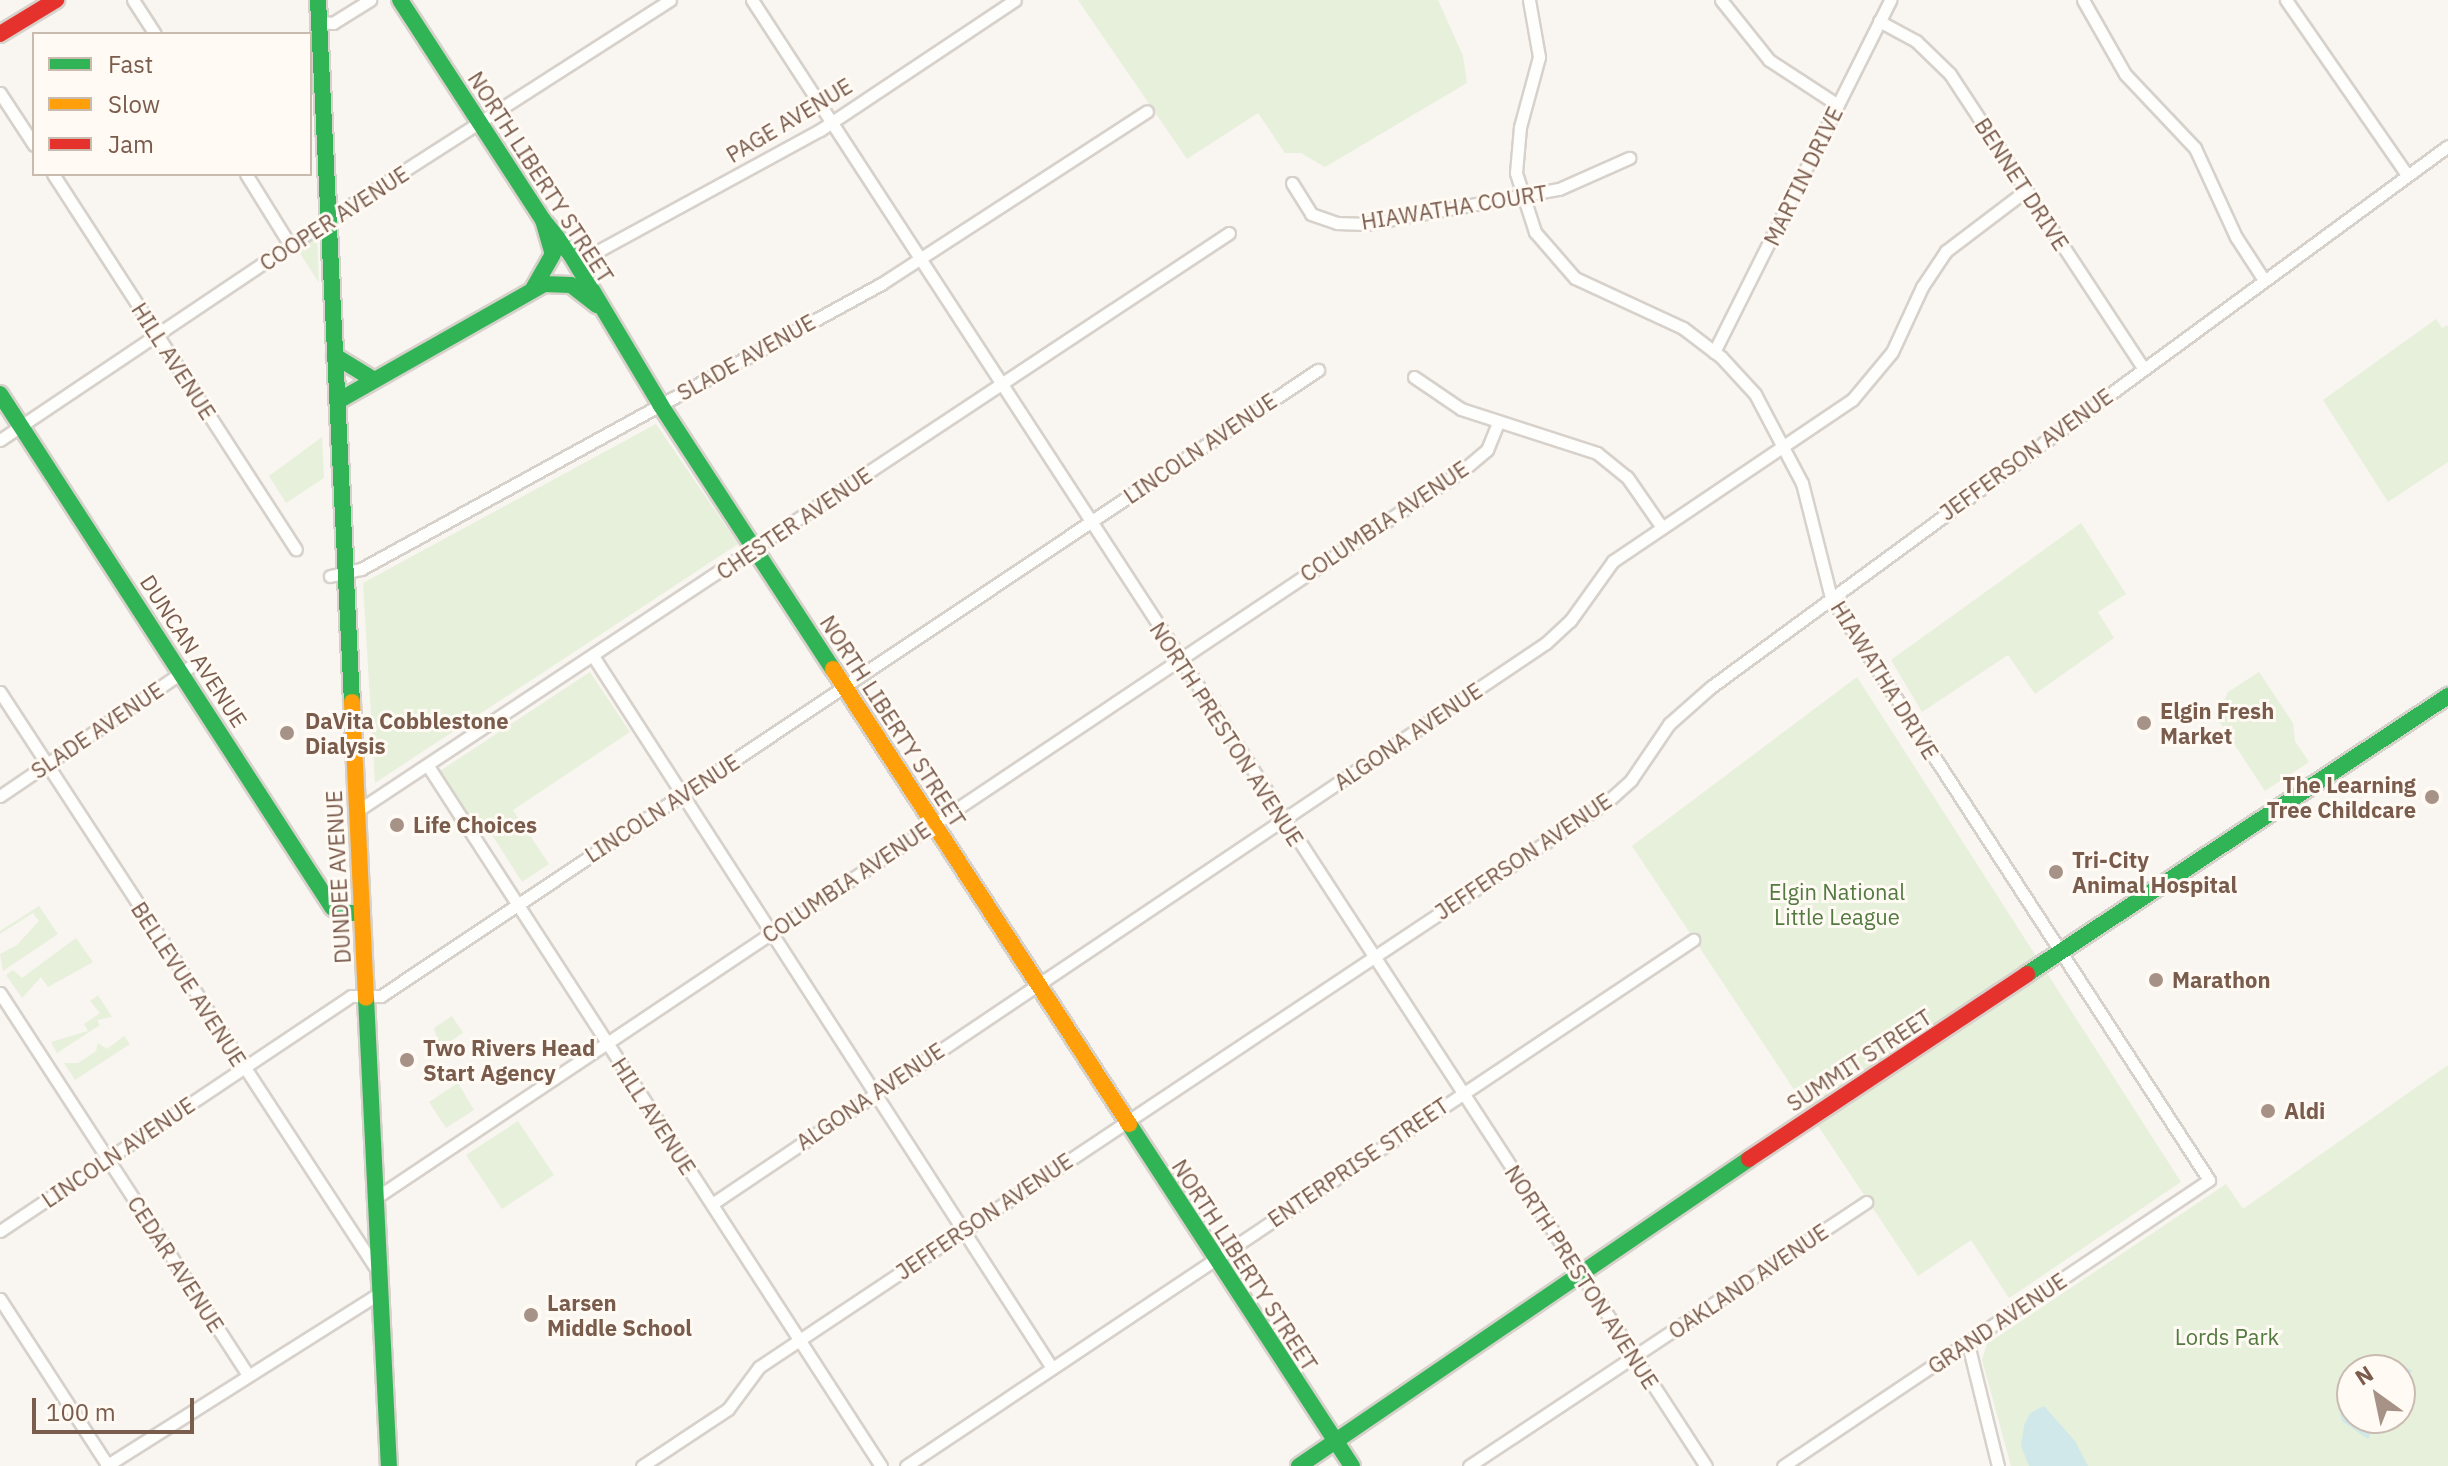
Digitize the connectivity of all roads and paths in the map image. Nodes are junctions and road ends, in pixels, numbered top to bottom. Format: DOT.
graph roads {
  1 [pos="56,0"];
  2 [pos="133,0"];
  3 [pos="318,0"];
  4 [pos="370,0"];
  5 [pos="400,0"];
  6 [pos="670,0"];
  7 [pos="752,0"];
  8 [pos="1015,0"];
  9 [pos="1529,0"];
  10 [pos="1721,0"];
  11 [pos="1890,0"];
  12 [pos="2083,0"];
  13 [pos="2286,0"];
  14 [pos="1879,21"];
  15 [pos="319,22"];
  16 [pos="154,32"];
  17 [pos="0,34"];
  18 [pos="0,93"];
  19 [pos="1838,105"];
  20 [pos="1147,111"];
  21 [pos="832,123"];
  22 [pos="480,124"];
  23 [pos="32,142"];
  24 [pos="2448,146"];
  25 [pos="1629,158"];
  26 [pos="2407,175"];
  27 [pos="54,176"];
  28 [pos="247,176"];
  29 [pos="1292,183"];
  30 [pos="2025,191"];
  31 [pos="1520,196"];
  32 [pos="329,219"];
  33 [pos="543,220"];
  34 [pos="1229,233"];
  35 [pos="290,245"];
  36 [pos="921,259"];
  37 [pos="576,263"];
  38 [pos="2264,280"];
  39 [pos="533,289"];
  40 [pos="597,305"];
  41 [pos="157,335"];
  42 [pos="1714,352"];
  43 [pos="335,356"];
  44 [pos="2143,368"];
  45 [pos="1318,370"];
  46 [pos="1414,377"];
  47 [pos="371,378"];
  48 [pos="1001,384"];
  49 [pos="0,394"];
  50 [pos="338,401"];
  51 [pos="660,404"];
  52 [pos="1499,421"];
  53 [pos="21,426"];
  54 [pos="0,440"];
  55 [pos="1785,445"];
  56 [pos="1089,522"];
  57 [pos="1661,526"];
  58 [pos="296,549"];
  59 [pos="754,550"];
  60 [pos="338,574"];
  61 [pos="1831,598"];
  62 [pos="593,656"];
  63 [pos="1178,659"];
  64 [pos="187,668"];
  65 [pos="843,688"];
  66 [pos="0,692"];
  67 [pos="2448,696"];
  68 [pos="48,764"];
  69 [pos="428,766"];
  70 [pos="0,796"];
  71 [pos="681,796"];
  72 [pos="357,811"];
  73 [pos="1282,820"];
  74 [pos="933,824"];
  75 [pos="517,904"];
  76 [pos="362,913"];
  77 [pos="769,933"];
  78 [pos="1693,940"];
  79 [pos="2063,953"];
  80 [pos="1372,956"];
  81 [pos="1037,985"];
  82 [pos="0,993"];
  83 [pos="365,998"];
  84 [pos="606,1042"];
  85 [pos="243,1068"];
  86 [pos="1461,1093"];
  87 [pos="872,1094"];
  88 [pos="1125,1122"];
  89 [pos="108,1159"];
  90 [pos="2209,1180"];
  91 [pos="377,1197"];
  92 [pos="1866,1202"];
  93 [pos="712,1204"];
  94 [pos="0,1231"];
  95 [pos="962,1231"];
  96 [pos="1215,1258"];
  97 [pos="1579,1271"];
  98 [pos="380,1274"];
  99 [pos="380,1293"];
  100 [pos="0,1299"];
  101 [pos="799,1340"];
  102 [pos="1968,1344"];
  103 [pos="1634,1356"];
  104 [pos="1052,1368"];
  105 [pos="247,1374"];
  106 [pos="1333,1438"];
  107 [pos="107,1466"];
  108 [pos="389,1466"];
  109 [pos="642,1466"];
  110 [pos="881,1466"];
  111 [pos="906,1466"];
  112 [pos="1299,1466"];
  113 [pos="1352,1466"];
  114 [pos="1469,1466"];
  115 [pos="1706,1466"];
  116 [pos="1783,1466"];
  117 [pos="1998,1466"];
  1 -- 17 [label="main road"];
  2 -- 16 [label="street"];
  3 -- 15 [label="main road, DUNDEE AVENUE"];
  4 -- 15 [label="street"];
  5 -- 22 [label="main road, NORTH LIBERTY STREET"];
  6 -- 22 [label="street, COOPER AVENUE"];
  7 -- 21 [label="street, NORTH PRESTON AVENUE"];
  8 -- 21 [label="street, PAGE AVENUE"];
  9 -- 31 [label="street, HIAWATHA DRIVE"];
  10 -- 19 [label="street"];
  11 -- 14 [label="street, MARTIN DRIVE"];
  12 -- 38 [label="street"];
  13 -- 26 [label="street"];
  14 -- 19 [label="street, MARTIN DRIVE"];
  14 -- 30 [label="street, BENNET DRIVE"];
  15 -- 32 [label="main road, DUNDEE AVENUE"];
  18 -- 23 [label="street"];
  19 -- 42 [label="street, MARTIN DRIVE"];
  20 -- 36 [label="street, SLADE AVENUE"];
  21 -- 36 [label="street, NORTH PRESTON AVENUE"];
  21 -- 37 [label="street, PAGE AVENUE"];
  22 -- 32 [label="street, COOPER AVENUE"];
  22 -- 33 [label="main road, NORTH LIBERTY STREET"];
  24 -- 26 [label="street, JEFFERSON AVENUE"];
  25 -- 31 [label="street, HIAWATHA COURT"];
  26 -- 38 [label="street, JEFFERSON AVENUE"];
  27 -- 41 [label="street, HILL AVENUE"];
  28 -- 35 [label="street"];
  29 -- 31 [label="street, HIAWATHA COURT"];
  30 -- 44 [label="street, BENNET DRIVE"];
  30 -- 55 [label="street, ALGONA AVENUE"];
  31 -- 42 [label="street, HIAWATHA DRIVE"];
  32 -- 35 [label="street, COOPER AVENUE"];
  32 -- 43 [label="main road, DUNDEE AVENUE"];
  33 -- 37 [label="main road, NORTH LIBERTY STREET"];
  33 -- 39 [label="main road"];
  34 -- 48 [label="street, CHESTER AVENUE"];
  35 -- 41 [label="street, COOPER AVENUE"];
  36 -- 48 [label="street, NORTH PRESTON AVENUE"];
  36 -- 51 [label="street, SLADE AVENUE"];
  37 -- 40 [label="main road, NORTH LIBERTY STREET"];
  38 -- 44 [label="street, JEFFERSON AVENUE"];
  39 -- 40 [label="main road"];
  39 -- 47 [label="main road"];
  40 -- 51 [label="main road, NORTH LIBERTY STREET"];
  41 -- 53 [label="street, COOPER AVENUE"];
  41 -- 58 [label="street, HILL AVENUE"];
  42 -- 55 [label="street, HIAWATHA DRIVE"];
  43 -- 47 [label="main road"];
  43 -- 50 [label="main road, DUNDEE AVENUE"];
  44 -- 61 [label="street, JEFFERSON AVENUE"];
  45 -- 56 [label="street, LINCOLN AVENUE"];
  46 -- 52 [label="street"];
  47 -- 50 [label="main road"];
  48 -- 56 [label="street, NORTH PRESTON AVENUE"];
  48 -- 59 [label="street, CHESTER AVENUE"];
  49 -- 53 [label="main road, DUNCAN AVENUE"];
  50 -- 60 [label="main road, DUNDEE AVENUE"];
  51 -- 59 [label="main road, NORTH LIBERTY STREET"];
  51 -- 60 [label="street, SLADE AVENUE"];
  52 -- 57 [label="street"];
  52 -- 63 [label="street, COLUMBIA AVENUE"];
  53 -- 54 [label="street, COOPER AVENUE"];
  53 -- 64 [label="main road, DUNCAN AVENUE"];
  55 -- 57 [label="street, ALGONA AVENUE"];
  55 -- 61 [label="street, HIAWATHA DRIVE"];
  56 -- 63 [label="street, NORTH PRESTON AVENUE"];
  56 -- 65 [label="street, LINCOLN AVENUE"];
  57 -- 73 [label="street, ALGONA AVENUE"];
  59 -- 62 [label="street, CHESTER AVENUE"];
  59 -- 65 [label="main road, NORTH LIBERTY STREET"];
  60 -- 72 [label="main road, DUNDEE AVENUE"];
  61 -- 79 [label="street, HIAWATHA DRIVE"];
  61 -- 80 [label="street, JEFFERSON AVENUE"];
  62 -- 69 [label="street, CHESTER AVENUE"];
  62 -- 71 [label="street"];
  63 -- 73 [label="street, NORTH PRESTON AVENUE"];
  63 -- 74 [label="street, COLUMBIA AVENUE"];
  64 -- 68 [label="street, SLADE AVENUE"];
  64 -- 76 [label="main road, DUNCAN AVENUE"];
  65 -- 71 [label="street, LINCOLN AVENUE"];
  65 -- 74 [label="main road, NORTH LIBERTY STREET"];
  66 -- 68 [label="street, BELLEVUE AVENUE"];
  67 -- 79 [label="main road, SUMMIT STREET"];
  68 -- 70 [label="street, SLADE AVENUE"];
  68 -- 85 [label="street, BELLEVUE AVENUE"];
  69 -- 72 [label="street, CHESTER AVENUE"];
  69 -- 75 [label="street, HILL AVENUE"];
  71 -- 75 [label="street, LINCOLN AVENUE"];
  71 -- 77 [label="street"];
  72 -- 76 [label="main road, DUNDEE AVENUE"];
  73 -- 80 [label="street, NORTH PRESTON AVENUE"];
  73 -- 81 [label="street, ALGONA AVENUE"];
  74 -- 77 [label="street, COLUMBIA AVENUE"];
  74 -- 81 [label="main road, NORTH LIBERTY STREET"];
  75 -- 83 [label="street, LINCOLN AVENUE"];
  75 -- 84 [label="street, HILL AVENUE"];
  76 -- 83 [label="main road, DUNDEE AVENUE"];
  77 -- 84 [label="street, COLUMBIA AVENUE"];
  77 -- 87 [label="street"];
  78 -- 86 [label="street, ENTERPRISE STREET"];
  79 -- 90 [label="street, HIAWATHA DRIVE"];
  79 -- 97 [label="main road, SUMMIT STREET"];
  80 -- 86 [label="street, NORTH PRESTON AVENUE"];
  80 -- 88 [label="street, JEFFERSON AVENUE"];
  81 -- 87 [label="street, ALGONA AVENUE"];
  81 -- 88 [label="main road, NORTH LIBERTY STREET"];
  82 -- 89 [label="street, CEDAR AVENUE"];
  83 -- 85 [label="street, LINCOLN AVENUE"];
  83 -- 91 [label="main road, DUNDEE AVENUE"];
  84 -- 91 [label="street, COLUMBIA AVENUE"];
  84 -- 93 [label="street, HILL AVENUE"];
  85 -- 89 [label="street, LINCOLN AVENUE"];
  85 -- 98 [label="street, BELLEVUE AVENUE"];
  86 -- 96 [label="street, ENTERPRISE STREET"];
  86 -- 97 [label="street, NORTH PRESTON AVENUE"];
  87 -- 93 [label="street, ALGONA AVENUE"];
  87 -- 95 [label="street"];
  88 -- 95 [label="street, JEFFERSON AVENUE"];
  88 -- 96 [label="main road, NORTH LIBERTY STREET"];
  89 -- 94 [label="street, LINCOLN AVENUE"];
  89 -- 105 [label="street, CEDAR AVENUE"];
  90 -- 102 [label="street, GRAND AVENUE"];
  91 -- 98 [label="main road, DUNDEE AVENUE"];
  92 -- 103 [label="street, OAKLAND AVENUE"];
  93 -- 101 [label="street, HILL AVENUE"];
  95 -- 101 [label="street, JEFFERSON AVENUE"];
  95 -- 104 [label="street"];
  96 -- 104 [label="street, ENTERPRISE STREET"];
  96 -- 106 [label="main road, NORTH LIBERTY STREET"];
  97 -- 103 [label="street, NORTH PRESTON AVENUE"];
  97 -- 106 [label="main road, SUMMIT STREET"];
  98 -- 99 [label="main road, DUNDEE AVENUE"];
  99 -- 105 [label="street"];
  99 -- 108 [label="main road, DUNDEE AVENUE"];
  100 -- 107 [label="street"];
  101 -- 109 [label="street, JEFFERSON AVENUE"];
  101 -- 110 [label="street, HILL AVENUE"];
  102 -- 116 [label="street, GRAND AVENUE"];
  102 -- 117 [label="street"];
  103 -- 114 [label="street, OAKLAND AVENUE"];
  103 -- 115 [label="street, NORTH PRESTON AVENUE"];
  104 -- 111 [label="street, ENTERPRISE STREET"];
  105 -- 107 [label="street"];
  106 -- 112 [label="main road, SUMMIT STREET"];
  106 -- 113 [label="main road, NORTH LIBERTY STREET"];
}
